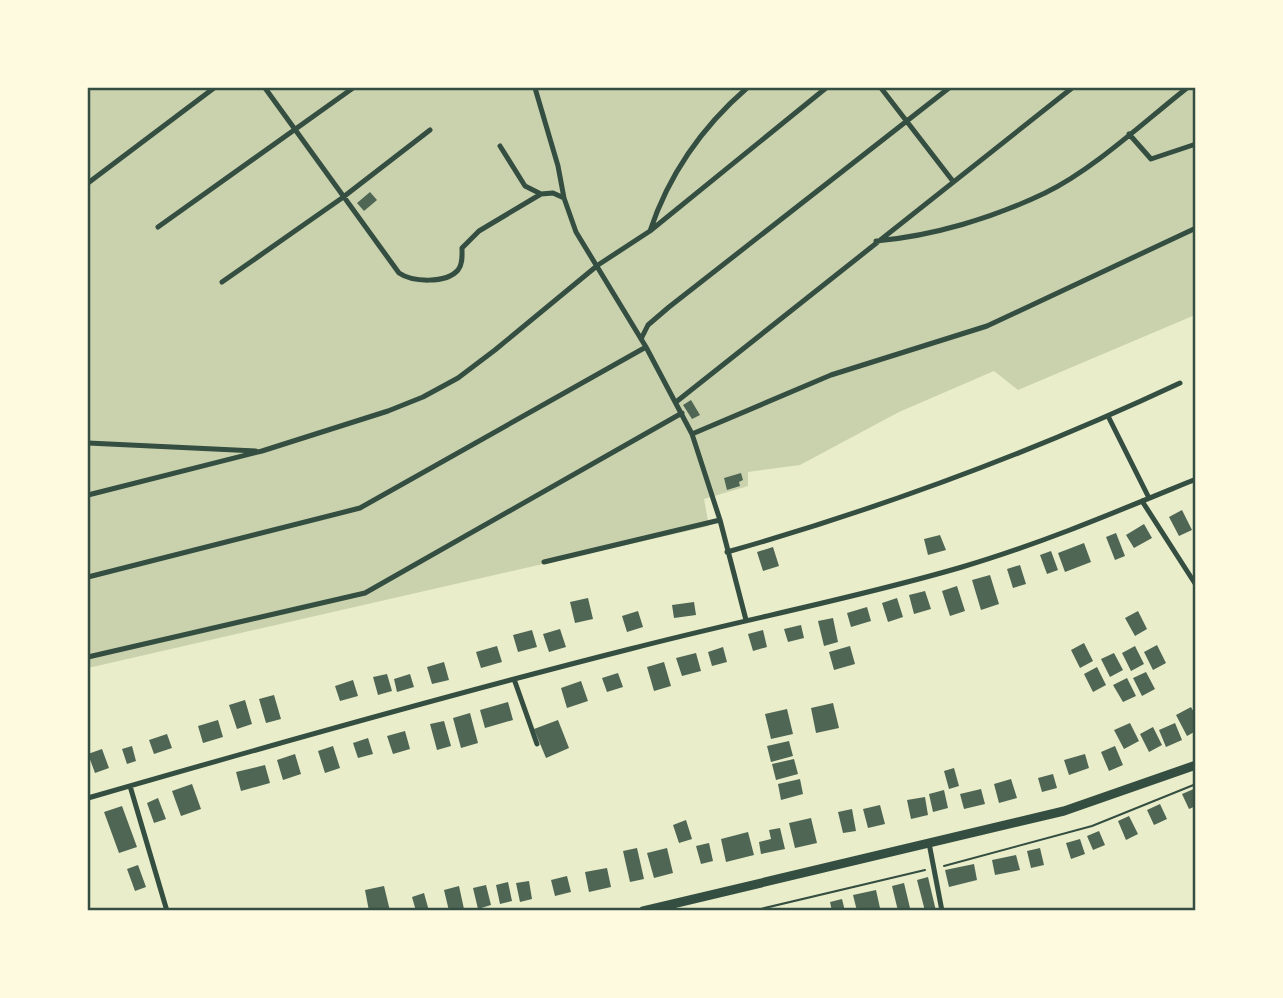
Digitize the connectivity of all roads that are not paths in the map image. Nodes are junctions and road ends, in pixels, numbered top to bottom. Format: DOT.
graph roads {
  1 [pos="214,88"];
  2 [pos="265,88"];
  3 [pos="353,88"];
  4 [pos="536,88"];
  5 [pos="747,88"];
  6 [pos="826,88"];
  7 [pos="881,88"];
  8 [pos="949,88"];
  9 [pos="1072,88"];
  10 [pos="1187,88"];
  11 [pos="906,122"];
  12 [pos="295,130"];
  13 [pos="430,130"];
  14 [pos="1129,134"];
  15 [pos="1195,144"];
  16 [pos="500,146"];
  17 [pos="953,180"];
  18 [pos="88,183"];
  19 [pos="541,194"];
  20 [pos="342,198"];
  21 [pos="564,198"];
  22 [pos="158,227"];
  23 [pos="1195,228"];
  24 [pos="650,231"];
  25 [pos="876,242"];
  26 [pos="598,265"];
  27 [pos="222,282"];
  28 [pos="641,339"];
  29 [pos="646,347"];
  30 [pos="1180,383"];
  31 [pos="676,402"];
  32 [pos="682,413"];
  33 [pos="1108,416"];
  34 [pos="692,433"];
  35 [pos="88,443"];
  36 [pos="262,451"];
  37 [pos="1195,479"];
  38 [pos="88,495"];
  39 [pos="1146,500"];
  40 [pos="720,520"];
  41 [pos="727,552"];
  42 [pos="544,562"];
  43 [pos="88,577"];
  44 [pos="1195,585"];
  45 [pos="746,620"];
  46 [pos="88,657"];
  47 [pos="514,680"];
  48 [pos="537,744"];
  49 [pos="1195,765"];
  50 [pos="130,786"];
  51 [pos="88,798"];
  52 [pos="929,843"];
  53 [pos="167,911"];
  54 [pos="643,911"];
  55 [pos="942,911"];
  1 -- 18 [label="street"];
  2 -- 12 [label="street"];
  3 -- 12 [label="street"];
  4 -- 21 [label="street"];
  5 -- 24 [label="street"];
  6 -- 24 [label="street"];
  7 -- 11 [label="street"];
  8 -- 11 [label="street"];
  9 -- 17 [label="street"];
  10 -- 14 [label="street"];
  11 -- 17 [label="street"];
  11 -- 28 [label="street"];
  12 -- 20 [label="street"];
  12 -- 22 [label="street"];
  13 -- 20 [label="street"];
  14 -- 15 [label="street"];
  14 -- 25 [label="street"];
  16 -- 19 [label="street"];
  17 -- 25 [label="street"];
  19 -- 20 [label="street"];
  19 -- 21 [label="street"];
  20 -- 27 [label="street"];
  21 -- 26 [label="street"];
  23 -- 34 [label="street"];
  24 -- 26 [label="street"];
  25 -- 31 [label="street"];
  26 -- 28 [label="street"];
  26 -- 36 [label="street"];
  28 -- 29 [label="street"];
  29 -- 31 [label="street"];
  29 -- 43 [label="street"];
  30 -- 33 [label="street"];
  31 -- 32 [label="street"];
  32 -- 34 [label="street"];
  32 -- 46 [label="street"];
  33 -- 39 [label="street"];
  33 -- 41 [label="street"];
  34 -- 40 [label="street"];
  35 -- 36 [label="street"];
  36 -- 38 [label="street"];
  37 -- 39 [label="street"];
  39 -- 44 [label="street"];
  39 -- 45 [label="street"];
  40 -- 41 [label="street"];
  40 -- 42 [label="street"];
  41 -- 45 [label="street"];
  45 -- 47 [label="street"];
  47 -- 48 [label="street"];
  47 -- 50 [label="street"];
  49 -- 52 [label="main road"];
  50 -- 51 [label="street"];
  50 -- 53 [label="street"];
  52 -- 54 [label="main road"];
  52 -- 55 [label="street"];
}
